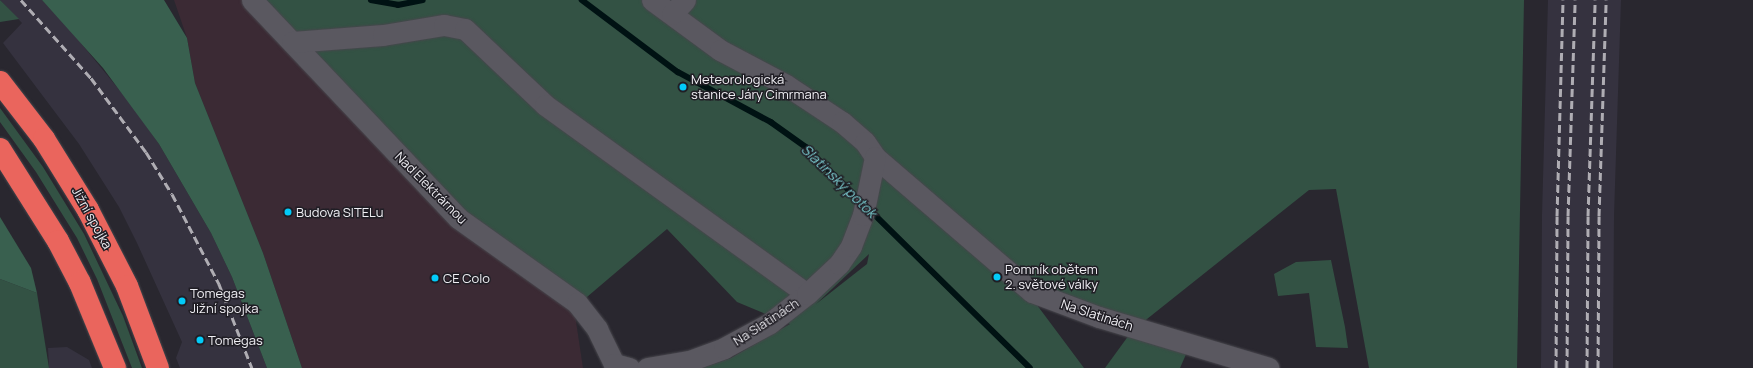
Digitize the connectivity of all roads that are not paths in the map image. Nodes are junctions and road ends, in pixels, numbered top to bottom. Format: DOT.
graph roads {
  1 [pos="252,0"];
  2 [pos="652,0"];
  3 [pos="678,7"];
  4 [pos="292,42"];
  5 [pos="0,82"];
  6 [pos="0,149"];
  7 [pos="875,157"];
  8 [pos="807,294"];
  9 [pos="621,366"];
  10 [pos="115,368"];
  11 [pos="158,368"];
  12 [pos="647,368"];
  13 [pos="1269,368"];
  1 -- 4 [label="street, Nad Elektrárnou"];
  2 -- 3 [label="street, Na Slatinách"];
  3 -- 7 [label="street, Na Slatinách"];
  4 -- 8 [label="street"];
  4 -- 9 [label="street, Nad Elektrárnou"];
  5 -- 11 [label="highway, Jižní spojka"];
  6 -- 10 [label="highway"];
  7 -- 8 [label="street, Na Slatinách"];
  7 -- 13 [label="street, Na Slatinách"];
  8 -- 12 [label="street, Na Slatinách"];
}
